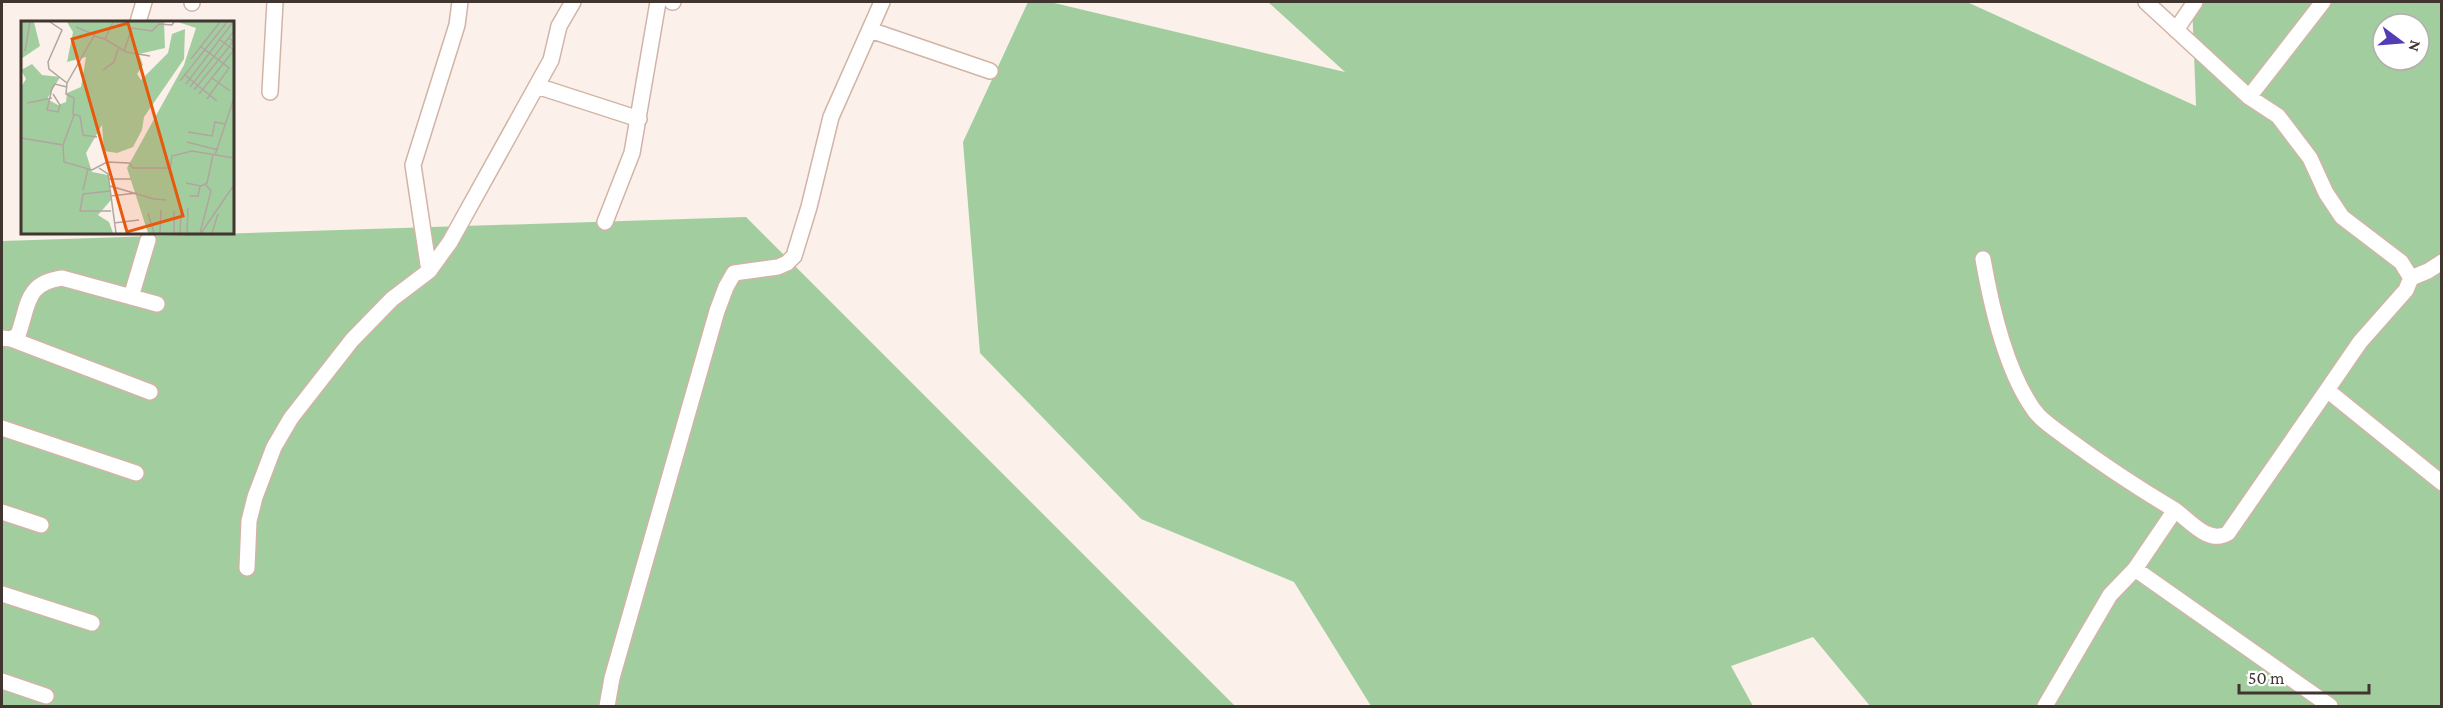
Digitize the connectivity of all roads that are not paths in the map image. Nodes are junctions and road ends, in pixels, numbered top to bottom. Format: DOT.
graph roads {
  1 [pos="144,2"];
  2 [pos="275,2"];
  3 [pos="460,2"];
  4 [pos="573,2"];
  5 [pos="658,2"];
  6 [pos="882,2"];
  7 [pos="2146,2"];
  8 [pos="2195,2"];
  9 [pos="2323,2"];
  10 [pos="138,21"];
  11 [pos="870,30"];
  12 [pos="2176,30"];
  13 [pos="990,71"];
  14 [pos="537,86"];
  15 [pos="270,92"];
  16 [pos="2249,97"];
  17 [pos="639,119"];
  18 [pos="605,222"];
  19 [pos="148,240"];
  20 [pos="1983,259"];
  21 [pos="2442,262"];
  22 [pos="429,271"];
  23 [pos="2411,278"];
  24 [pos="131,297"];
  25 [pos="157,304"];
  26 [pos="6,338"];
  27 [pos="2327,390"];
  28 [pos="150,392"];
  29 [pos="2,428"];
  30 [pos="136,473"];
  31 [pos="2442,483"];
  32 [pos="2175,510"];
  33 [pos="2,512"];
  34 [pos="41,525"];
  35 [pos="247,568"];
  36 [pos="2135,569"];
  37 [pos="2,594"];
  38 [pos="92,623"];
  39 [pos="2,681"];
  40 [pos="46,696"];
  41 [pos="606,706"];
  42 [pos="2044,706"];
  43 [pos="2330,706"];
  1 -- 10 [label="street"];
  2 -- 15 [label="street"];
  3 -- 22 [label="street"];
  4 -- 14 [label="street"];
  5 -- 17 [label="street"];
  6 -- 11 [label="street"];
  7 -- 12 [label="street"];
  8 -- 12 [label="street"];
  9 -- 16 [label="street"];
  11 -- 13 [label="street"];
  11 -- 41 [label="street"];
  12 -- 16 [label="street"];
  14 -- 17 [label="street"];
  14 -- 22 [label="street"];
  16 -- 23 [label="street"];
  17 -- 18 [label="street"];
  19 -- 24 [label="street"];
  20 -- 32 [label="street"];
  21 -- 23 [label="street"];
  22 -- 35 [label="street"];
  23 -- 27 [label="street"];
  24 -- 25 [label="street"];
  24 -- 26 [label="street"];
  26 -- 28 [label="street"];
  27 -- 31 [label="street"];
  27 -- 32 [label="street"];
  29 -- 30 [label="street"];
  32 -- 36 [label="street"];
  33 -- 34 [label="street"];
  36 -- 42 [label="street"];
  36 -- 43 [label="street"];
  37 -- 38 [label="street"];
  39 -- 40 [label="street"];
}
